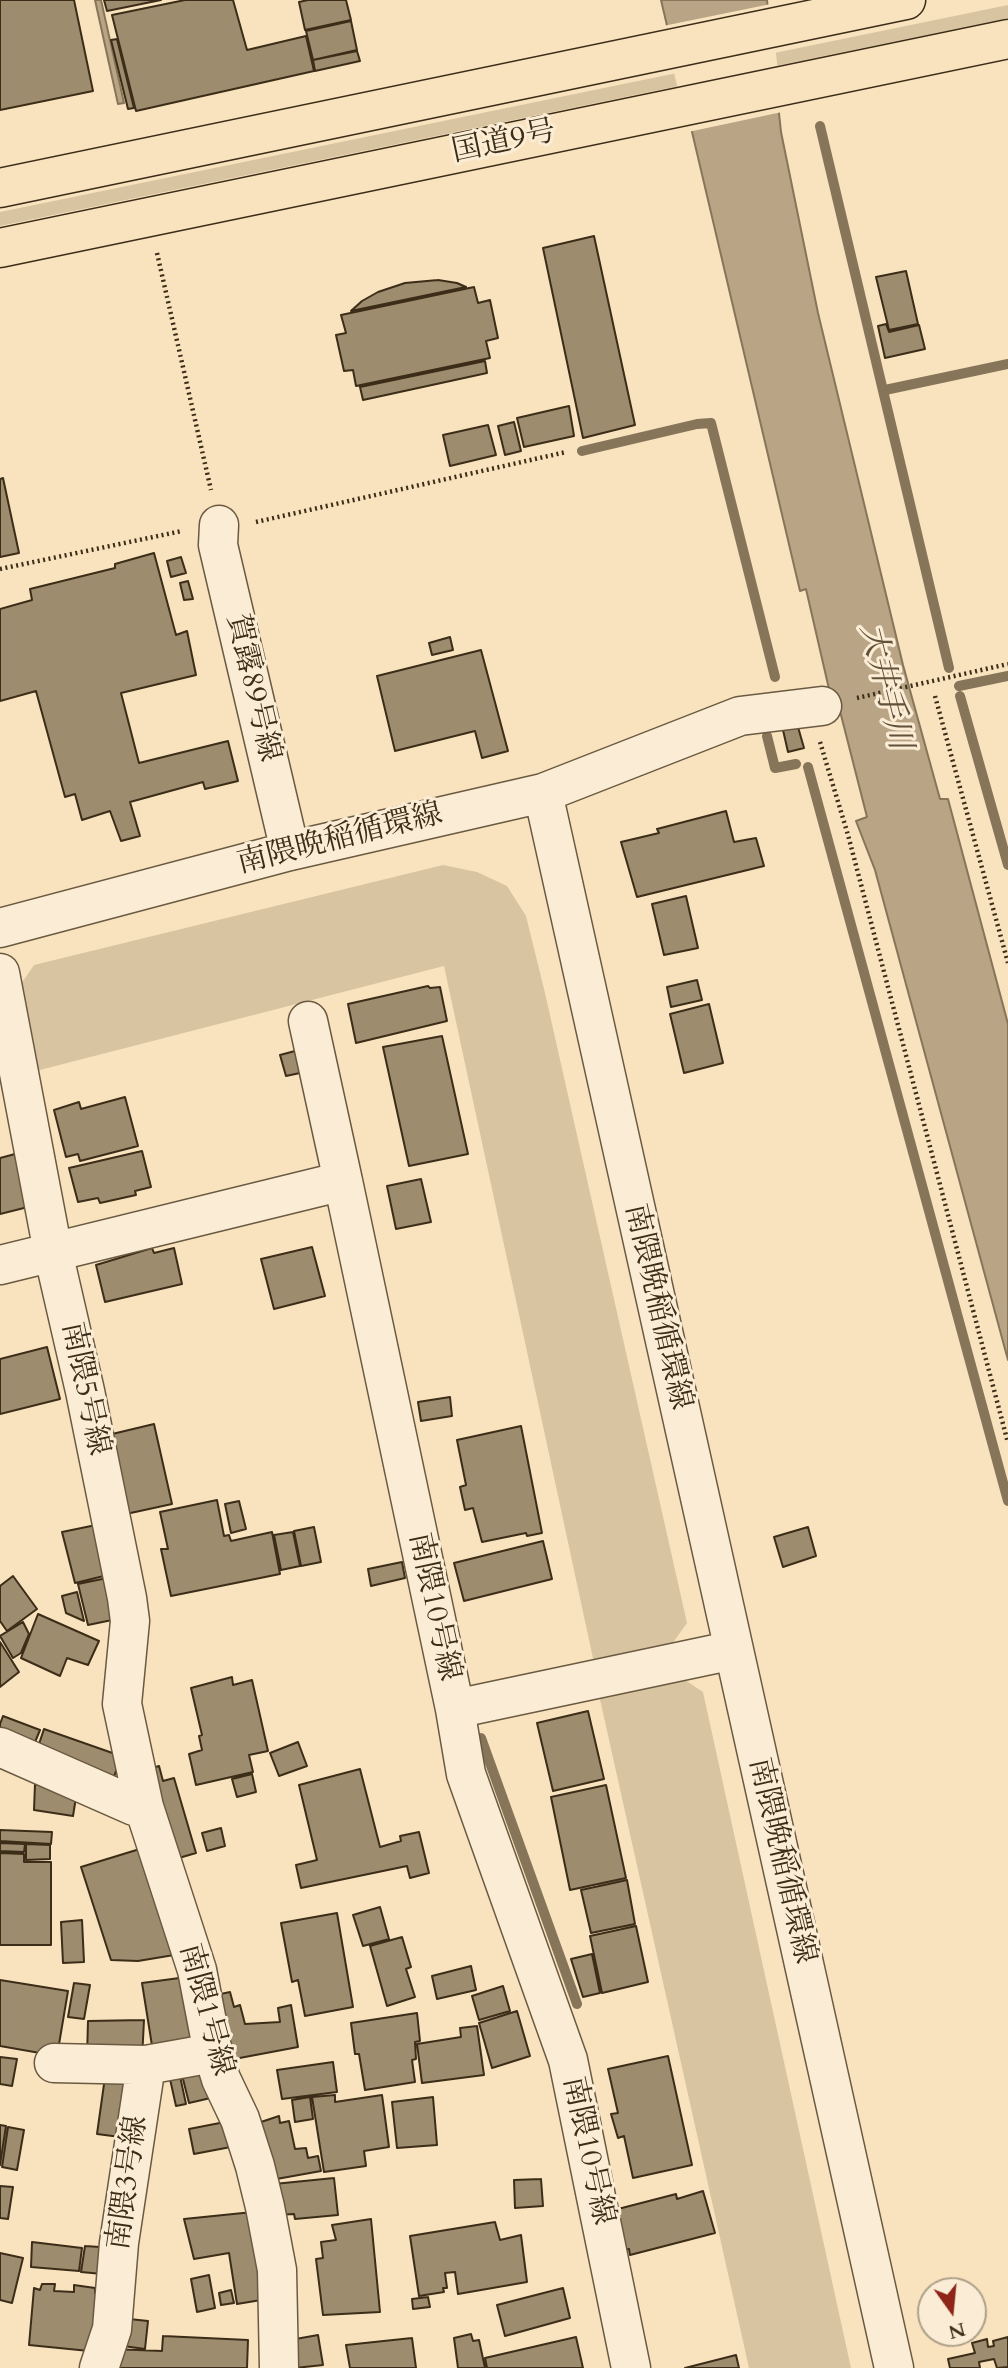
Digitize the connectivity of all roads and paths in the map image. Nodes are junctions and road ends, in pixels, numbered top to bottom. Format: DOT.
graph roads {
  1 [pos="906,0"];
  2 [pos="1008,39"];
  3 [pos="0,188"];
  4 [pos="0,248"];
  5 [pos="157,253"];
  6 [pos="566,452"];
  7 [pos="219,525"];
  8 [pos="0,569"];
  9 [pos="1008,664"];
  10 [pos="935,696"];
  11 [pos="816,707"];
  12 [pos="542,793"];
  13 [pos="290,850"];
  14 [pos="0,928"];
  15 [pos="1008,963"];
  16 [pos="0,973"];
  17 [pos="308,1021"];
  18 [pos="343,1181"];
  19 [pos="53,1252"];
  20 [pos="0,1265"];
  21 [pos="1008,1443"];
  22 [pos="734,1650"];
  23 [pos="455,1709"];
  24 [pos="0,1747"];
  25 [pos="144,1807"];
  26 [pos="214,2053"];
  27 [pos="54,2063"];
  28 [pos="146,2065"];
  29 [pos="99,2368"];
  30 [pos="279,2368"];
  31 [pos="631,2368"];
  32 [pos="894,2368"];
  1 -- 3 [label="highway, 国道9号"];
  2 -- 4 [label="highway, 国道9号"];
  5 -- 7 [label="path"];
  6 -- 7 [label="path"];
  7 -- 8 [label="path"];
  7 -- 13 [label="street, 賀露89号線"];
  9 -- 11 [label="path"];
  10 -- 15 [label="path"];
  11 -- 12 [label="street"];
  11 -- 21 [label="path"];
  12 -- 13 [label="street, 南隈晩稲循環線"];
  12 -- 22 [label="street, 南隈晩稲循環線"];
  13 -- 14 [label="street, 南隈晩稲循環線"];
  16 -- 19 [label="street, 南隈5号線"];
  17 -- 18 [label="street, 南隈10号線"];
  18 -- 19 [label="street"];
  18 -- 23 [label="street, 南隈10号線"];
  19 -- 20 [label="street"];
  19 -- 25 [label="street, 南隈5号線"];
  22 -- 23 [label="street"];
  22 -- 32 [label="street, 南隈晩稲循環線"];
  23 -- 31 [label="street, 南隈10号線"];
  24 -- 25 [label="street"];
  25 -- 26 [label="street, 南隈1号線"];
  26 -- 28 [label="street"];
  26 -- 30 [label="street, 南隈1号線"];
  27 -- 28 [label="street"];
  28 -- 29 [label="street, 南隈3号線"];
}
